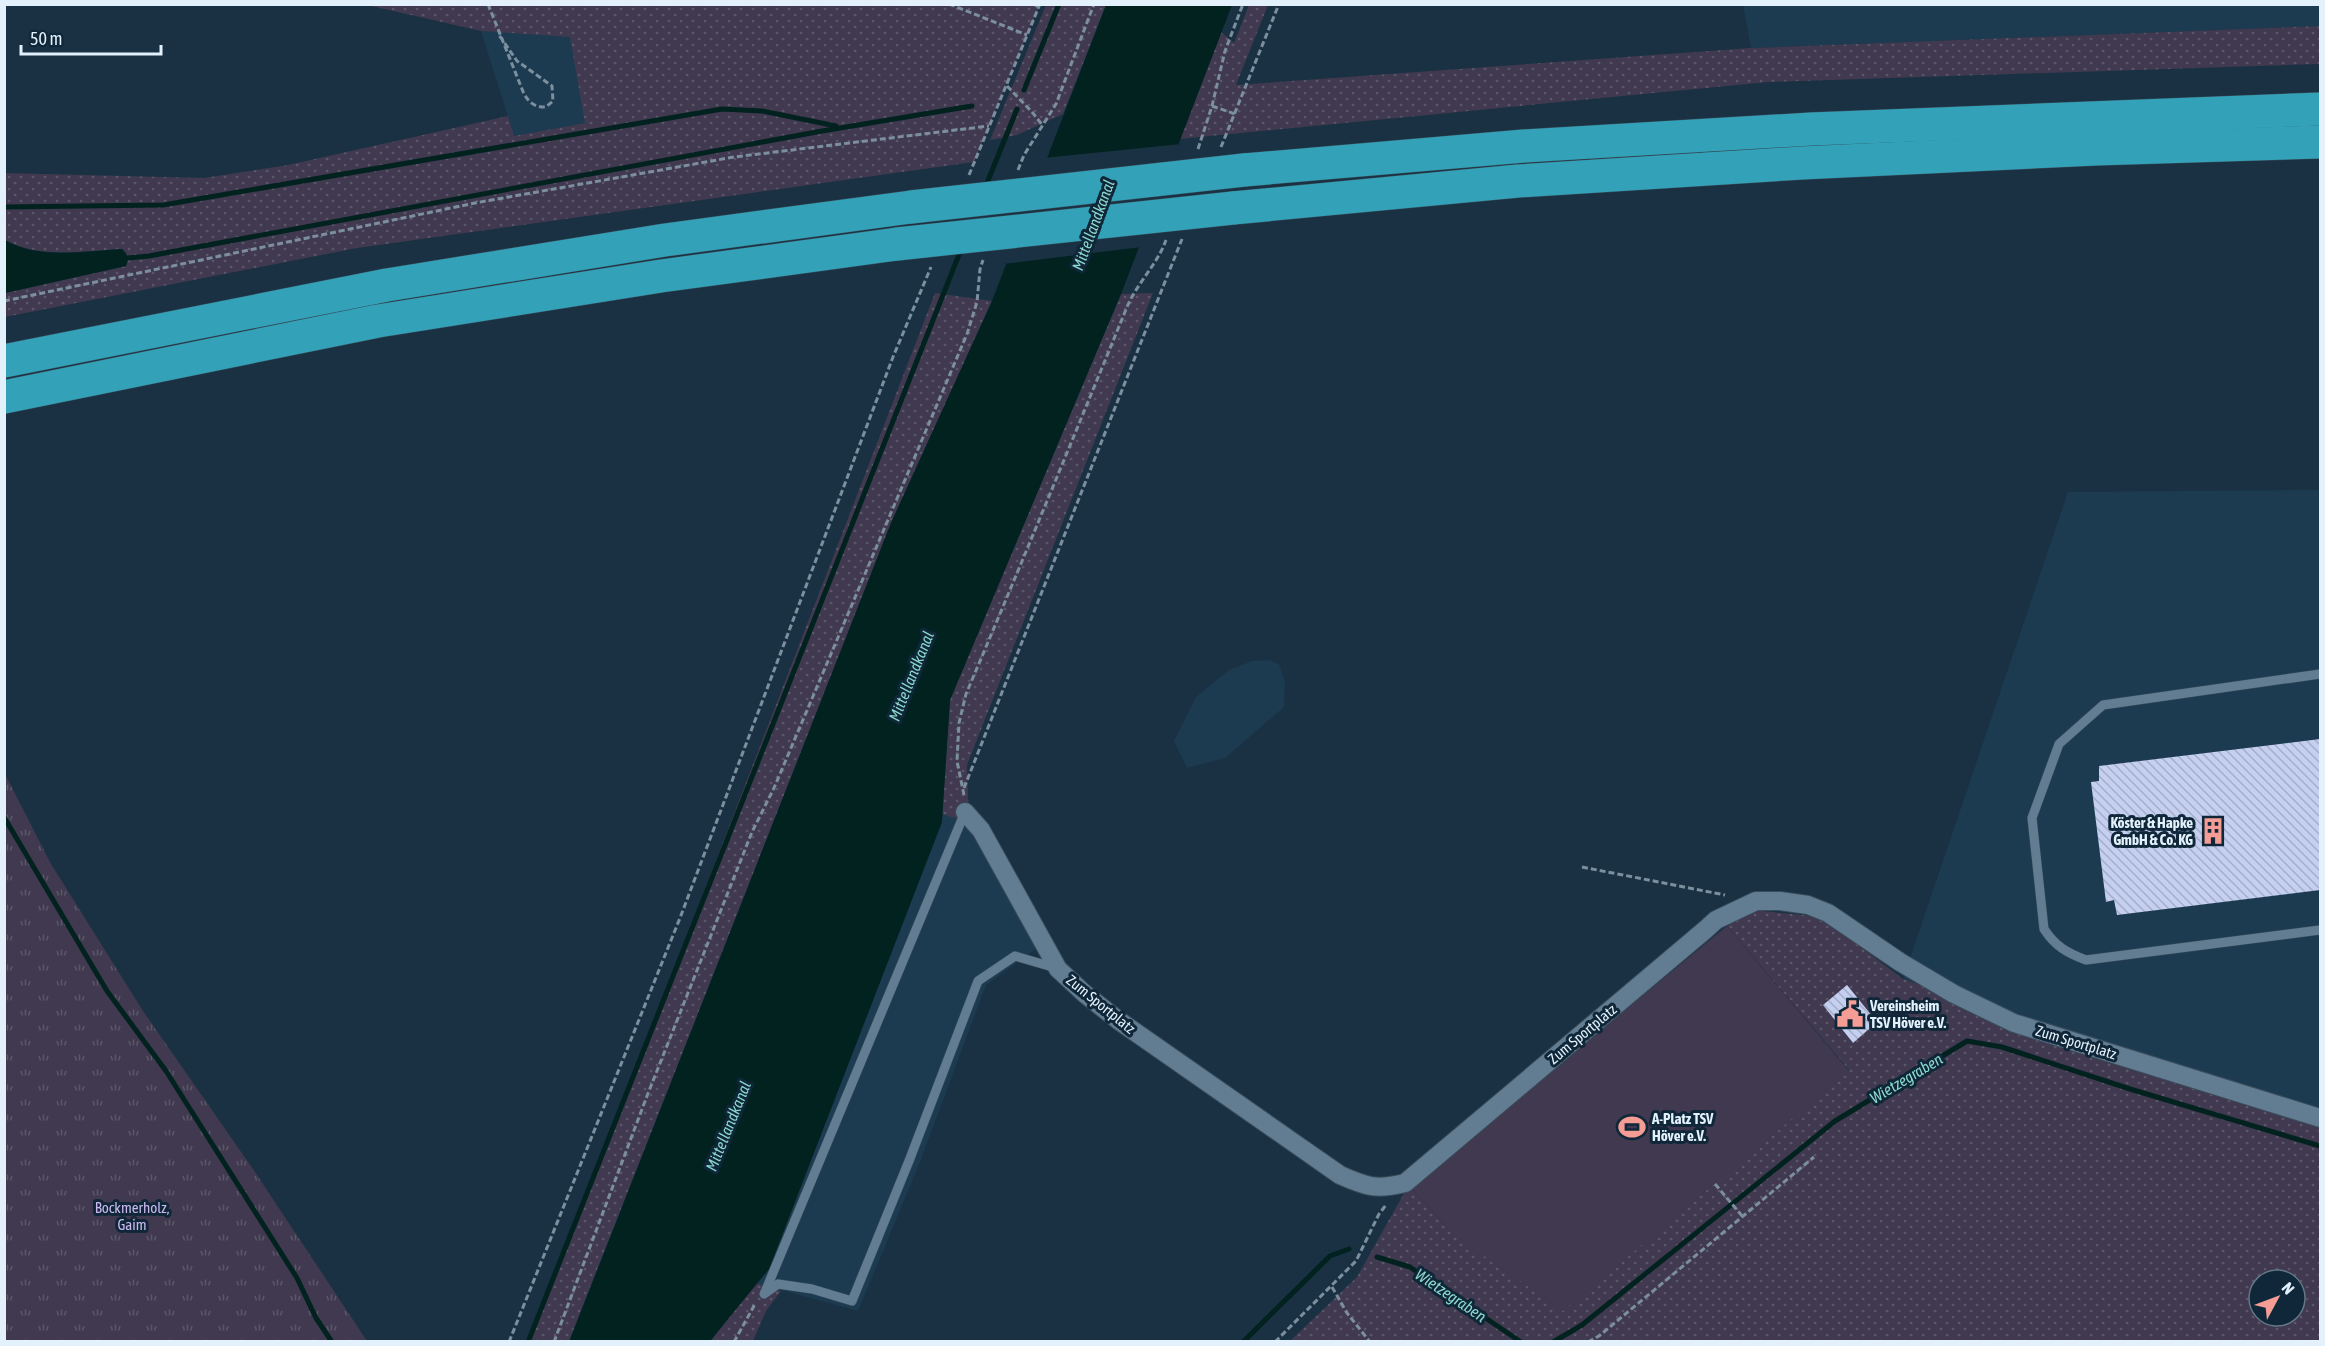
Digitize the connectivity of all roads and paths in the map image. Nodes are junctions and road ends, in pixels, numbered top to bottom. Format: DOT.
graph roads {
  1 [pos="488,4"];
  2 [pos="949,4"];
  3 [pos="1033,4"];
  4 [pos="1094,4"];
  5 [pos="1243,4"];
  6 [pos="1279,4"];
  7 [pos="1039,6"];
  8 [pos="499,35"];
  9 [pos="1027,35"];
  10 [pos="1007,86"];
  11 [pos="1212,106"];
  12 [pos="2320,109"];
  13 [pos="1235,114"];
  14 [pos="989,126"];
  15 [pos="1043,126"];
  16 [pos="2320,142"];
  17 [pos="1198,150"];
  18 [pos="1024,155"];
  19 [pos="1231,162"];
  20 [pos="965,184"];
  21 [pos="1166,240"];
  22 [pos="1173,259"];
  23 [pos="934,260"];
  24 [pos="980,269"];
  25 [pos="4,301"];
  26 [pos="4,361"];
  27 [pos="4,397"];
  28 [pos="2320,674"];
  29 [pos="965,812"];
  30 [pos="1582,867"];
  31 [pos="1756,901"];
  32 [pos="2320,930"];
  33 [pos="1058,969"];
  34 [pos="2320,1119"];
  35 [pos="1814,1157"];
  36 [pos="1405,1183"];
  37 [pos="1715,1184"];
  38 [pos="1743,1217"];
  39 [pos="1332,1287"];
  40 [pos="764,1294"];
  41 [pos="509,1341"];
  42 [pos="554,1341"];
  43 [pos="734,1341"];
  44 [pos="1275,1341"];
  45 [pos="1370,1341"];
  46 [pos="1588,1341"];
  1 -- 8 [label="path"];
  2 -- 9 [label="path"];
  3 -- 7 [label="path"];
  4 -- 15 [label="path"];
  5 -- 11 [label="path"];
  6 -- 13 [label="path"];
  7 -- 9 [label="path"];
  8 -- 8 [label="path"];
  9 -- 10 [label="path"];
  10 -- 14 [label="path"];
  10 -- 15 [label="path"];
  11 -- 13 [label="path"];
  11 -- 17 [label="path"];
  12 -- 19 [label="highway"];
  13 -- 19 [label="path"];
  14 -- 20 [label="path"];
  14 -- 25 [label="path"];
  15 -- 18 [label="path"];
  16 -- 27 [label="highway, bridge"];
  19 -- 26 [label="highway, bridge"];
  21 -- 22 [label="path"];
  23 -- 41 [label="path"];
  24 -- 42 [label="path"];
  28 -- 32 [label="lane"];
  29 -- 33 [label="street, Zum Sportplatz"];
  29 -- 40 [label="lane"];
  30 -- 31 [label="path"];
  31 -- 34 [label="street, Zum Sportplatz"];
  31 -- 36 [label="street, Zum Sportplatz"];
  33 -- 36 [label="street, Zum Sportplatz"];
  33 -- 40 [label="lane"];
  35 -- 38 [label="path"];
  36 -- 39 [label="path"];
  37 -- 38 [label="path"];
  38 -- 46 [label="path"];
  39 -- 44 [label="path"];
  39 -- 45 [label="path"];
  40 -- 43 [label="path"];
}
